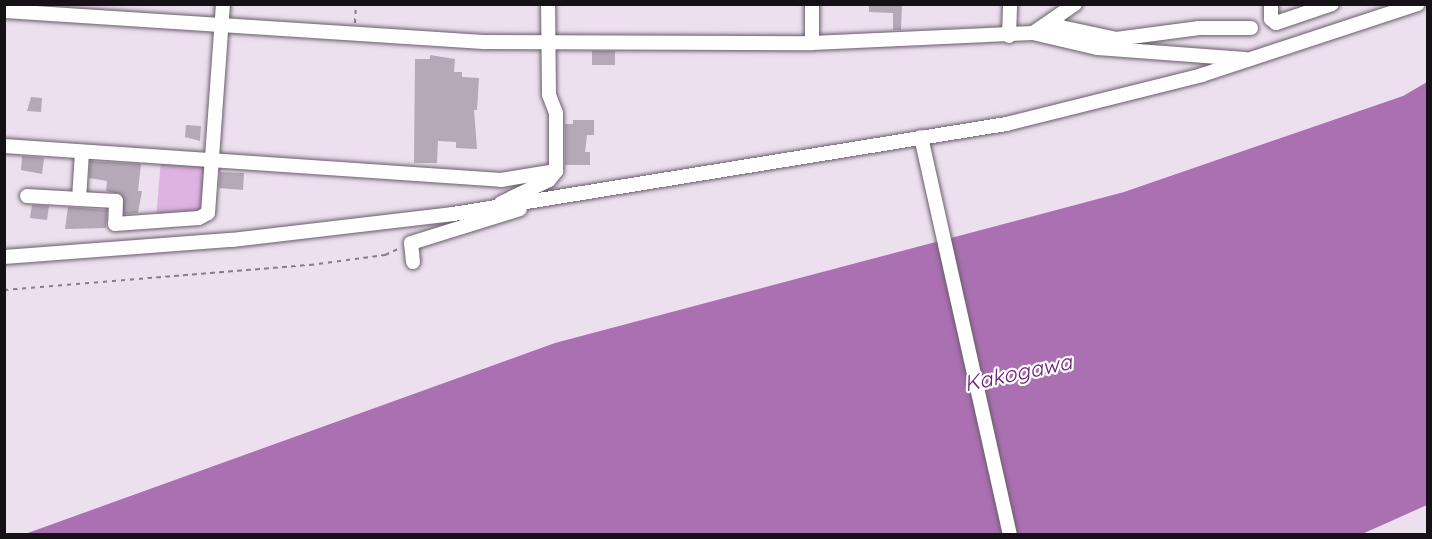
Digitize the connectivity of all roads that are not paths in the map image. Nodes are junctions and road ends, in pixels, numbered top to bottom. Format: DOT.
graph roads {
  1 [pos="223,4"];
  2 [pos="548,4"];
  3 [pos="812,4"];
  4 [pos="1010,4"];
  5 [pos="1075,4"];
  6 [pos="1271,4"];
  7 [pos="1332,4"];
  8 [pos="1418,4"];
  9 [pos="4,12"];
  10 [pos="221,28"];
  11 [pos="1251,28"];
  12 [pos="1033,33"];
  13 [pos="1009,36"];
  14 [pos="548,42"];
  15 [pos="812,43"];
  16 [pos="1253,60"];
  17 [pos="921,137"];
  18 [pos="4,146"];
  19 [pos="82,152"];
  20 [pos="212,160"];
  21 [pos="556,171"];
  22 [pos="27,196"];
  23 [pos="79,199"];
  24 [pos="533,203"];
  25 [pos="494,208"];
  26 [pos="4,257"];
  27 [pos="413,262"];
  28 [pos="1010,534"];
  1 -- 10 [label="street"];
  2 -- 14 [label="street"];
  3 -- 15 [label="street"];
  4 -- 13 [label="street"];
  5 -- 12 [label="street"];
  6 -- 7 [label="street"];
  8 -- 16 [label="street"];
  9 -- 10 [label="street"];
  10 -- 14 [label="street"];
  10 -- 20 [label="street"];
  11 -- 12 [label="street"];
  12 -- 13 [label="street"];
  12 -- 16 [label="street"];
  13 -- 15 [label="street"];
  14 -- 15 [label="street"];
  14 -- 21 [label="street"];
  16 -- 17 [label="street"];
  17 -- 24 [label="street"];
  17 -- 28 [label="street"];
  18 -- 19 [label="street"];
  19 -- 20 [label="street"];
  19 -- 23 [label="street"];
  20 -- 21 [label="street"];
  20 -- 23 [label="street"];
  21 -- 25 [label="street"];
  22 -- 23 [label="street"];
  24 -- 25 [label="street"];
  24 -- 27 [label="street"];
  25 -- 26 [label="street"];
}
